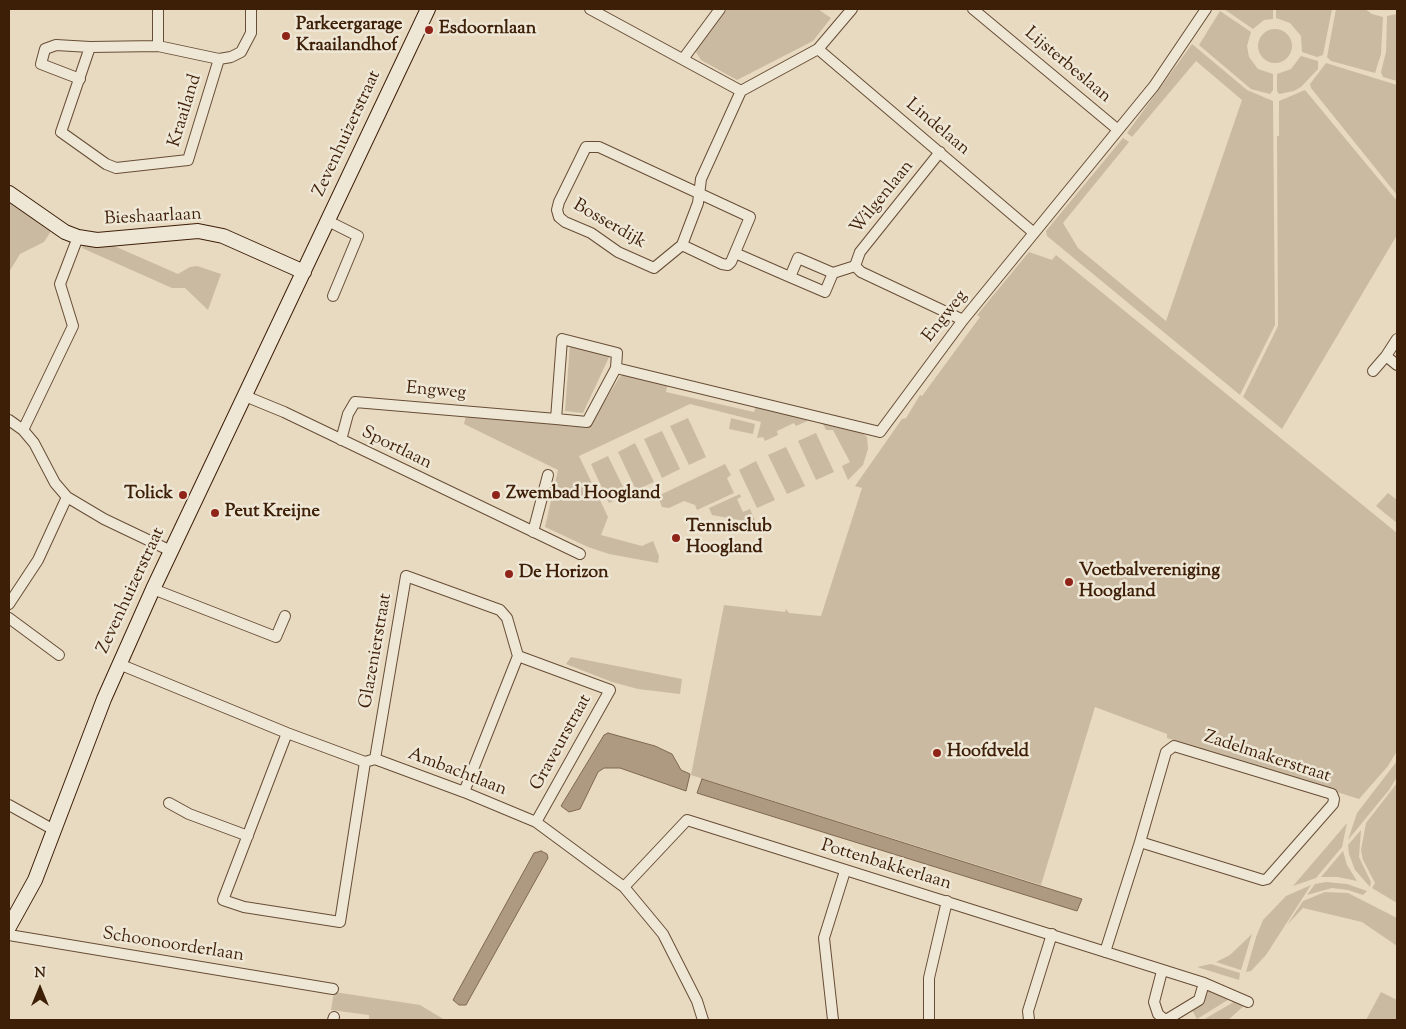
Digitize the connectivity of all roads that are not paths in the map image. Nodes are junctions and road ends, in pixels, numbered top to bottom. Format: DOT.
graph roads {
  1 [pos="158,9"];
  2 [pos="251,9"];
  3 [pos="428,9"];
  4 [pos="590,9"];
  5 [pos="720,9"];
  6 [pos="852,9"];
  7 [pos="973,9"];
  8 [pos="1202,10"];
  9 [pos="158,46"];
  10 [pos="90,47"];
  11 [pos="818,49"];
  12 [pos="219,59"];
  13 [pos="683,59"];
  14 [pos="80,79"];
  15 [pos="741,91"];
  16 [pos="1117,129"];
  17 [pos="940,152"];
  18 [pos="9,193"];
  19 [pos="699,193"];
  20 [pos="328,221"];
  21 [pos="1034,233"];
  22 [pos="78,237"];
  23 [pos="682,245"];
  24 [pos="735,253"];
  25 [pos="855,266"];
  26 [pos="304,272"];
  27 [pos="833,273"];
  28 [pos="790,277"];
  29 [pos="334,296"];
  30 [pos="963,320"];
  31 [pos="1397,340"];
  32 [pos="1386,356"];
  33 [pos="1397,365"];
  34 [pos="616,368"];
  35 [pos="1373,371"];
  36 [pos="245,396"];
  37 [pos="556,419"];
  38 [pos="9,420"];
  39 [pos="23,430"];
  40 [pos="341,440"];
  41 [pos="548,475"];
  42 [pos="68,497"];
  43 [pos="533,532"];
  44 [pos="171,551"];
  45 [pos="580,554"];
  46 [pos="153,589"];
  47 [pos="9,604"];
  48 [pos="285,616"];
  49 [pos="9,618"];
  50 [pos="59,655"];
  51 [pos="518,656"];
  52 [pos="119,664"];
  53 [pos="287,733"];
  54 [pos="370,761"];
  55 [pos="464,792"];
  56 [pos="169,804"];
  57 [pos="9,805"];
  58 [pos="536,822"];
  59 [pos="54,830"];
  60 [pos="248,836"];
  61 [pos="1140,842"];
  62 [pos="845,871"];
  63 [pos="624,887"];
  64 [pos="948,901"];
  65 [pos="9,927"];
  66 [pos="1052,934"];
  67 [pos="9,935"];
  68 [pos="1105,952"];
  69 [pos="1162,971"];
  70 [pos="1204,983"];
  71 [pos="333,989"];
  72 [pos="1248,1002"];
  73 [pos="703,1020"];
  74 [pos="833,1020"];
  75 [pos="928,1020"];
  76 [pos="1028,1020"];
  77 [pos="1166,1020"];
  1 -- 9 [label="street"];
  2 -- 12 [label="street, Kraailand"];
  3 -- 20 [label="street, Zevenhuizerstraat"];
  4 -- 13 [label="street"];
  5 -- 13 [label="street"];
  6 -- 11 [label="street"];
  7 -- 16 [label="street, Lijsterbeslaan"];
  8 -- 16 [label="street, Engweg"];
  9 -- 10 [label="street, Kraailand"];
  9 -- 12 [label="street, Kraailand"];
  10 -- 14 [label="street, Kraailand"];
  10 -- 14 [label="street, Kraailand"];
  11 -- 15 [label="street"];
  11 -- 17 [label="street, Lindelaan"];
  12 -- 14 [label="street, Kraailand"];
  13 -- 15 [label="street"];
  15 -- 19 [label="street, Bosserdijk"];
  16 -- 21 [label="street, Engweg"];
  17 -- 21 [label="street, Lindelaan"];
  17 -- 25 [label="street, Wilgenlaan"];
  18 -- 22 [label="street, Bieshaarlaan"];
  19 -- 23 [label="street, Bosserdijk"];
  19 -- 23 [label="street, Bosserdijk"];
  19 -- 24 [label="street, Bosserdijk"];
  20 -- 26 [label="street, Zevenhuizerstraat"];
  20 -- 29 [label="street, Zevenhuizerstraat"];
  21 -- 30 [label="street, Engweg"];
  22 -- 26 [label="street, Bieshaarlaan"];
  22 -- 39 [label="street"];
  23 -- 24 [label="street"];
  24 -- 28 [label="street"];
  25 -- 27 [label="street"];
  25 -- 30 [label="street"];
  26 -- 36 [label="street, Zevenhuizerstraat"];
  27 -- 28 [label="street"];
  27 -- 28 [label="street"];
  30 -- 34 [label="street, Engweg"];
  31 -- 32 [label="street"];
  32 -- 33 [label="street"];
  32 -- 35 [label="street"];
  34 -- 37 [label="street, Engweg"];
  34 -- 37 [label="street"];
  36 -- 40 [label="street, Sportlaan"];
  36 -- 44 [label="street, Zevenhuizerstraat"];
  37 -- 40 [label="street, Engweg"];
  38 -- 39 [label="street"];
  39 -- 42 [label="street"];
  40 -- 43 [label="street, Sportlaan"];
  41 -- 43 [label="street"];
  42 -- 44 [label="street"];
  42 -- 47 [label="street"];
  43 -- 45 [label="street, Sportlaan"];
  44 -- 46 [label="street, Zevenhuizerstraat"];
  46 -- 48 [label="street"];
  46 -- 52 [label="street, Zevenhuizerstraat"];
  49 -- 50 [label="street"];
  51 -- 54 [label="street, Glazenierstraat"];
  51 -- 55 [label="street"];
  51 -- 58 [label="street, Graveurstraat"];
  52 -- 53 [label="street, Ambachtlaan"];
  52 -- 59 [label="street, Zevenhuizerstraat"];
  53 -- 54 [label="street, Ambachtlaan"];
  53 -- 60 [label="street"];
  54 -- 55 [label="street, Ambachtlaan"];
  54 -- 60 [label="street"];
  55 -- 58 [label="street, Ambachtlaan"];
  56 -- 60 [label="street"];
  57 -- 59 [label="street"];
  58 -- 63 [label="street, Ambachtlaan"];
  59 -- 65 [label="street, Zevenhuizerstraat"];
  61 -- 61 [label="street, Zadelmakerstraat"];
  61 -- 68 [label="street, Zadelmakerstraat"];
  62 -- 63 [label="street, Pottenbakkerlaan"];
  62 -- 64 [label="street, Pottenbakkerlaan"];
  62 -- 74 [label="street"];
  63 -- 73 [label="street, Ambachtlaan"];
  64 -- 66 [label="street, Pottenbakkerlaan"];
  64 -- 75 [label="street"];
  66 -- 68 [label="street, Pottenbakkerlaan"];
  66 -- 76 [label="street"];
  67 -- 71 [label="street, Schoonoorderlaan"];
  68 -- 69 [label="street, Pottenbakkerlaan"];
  69 -- 70 [label="street, Pottenbakkerlaan"];
  69 -- 77 [label="street"];
  70 -- 72 [label="street, Pottenbakkerlaan"];
  70 -- 77 [label="street"];
}
